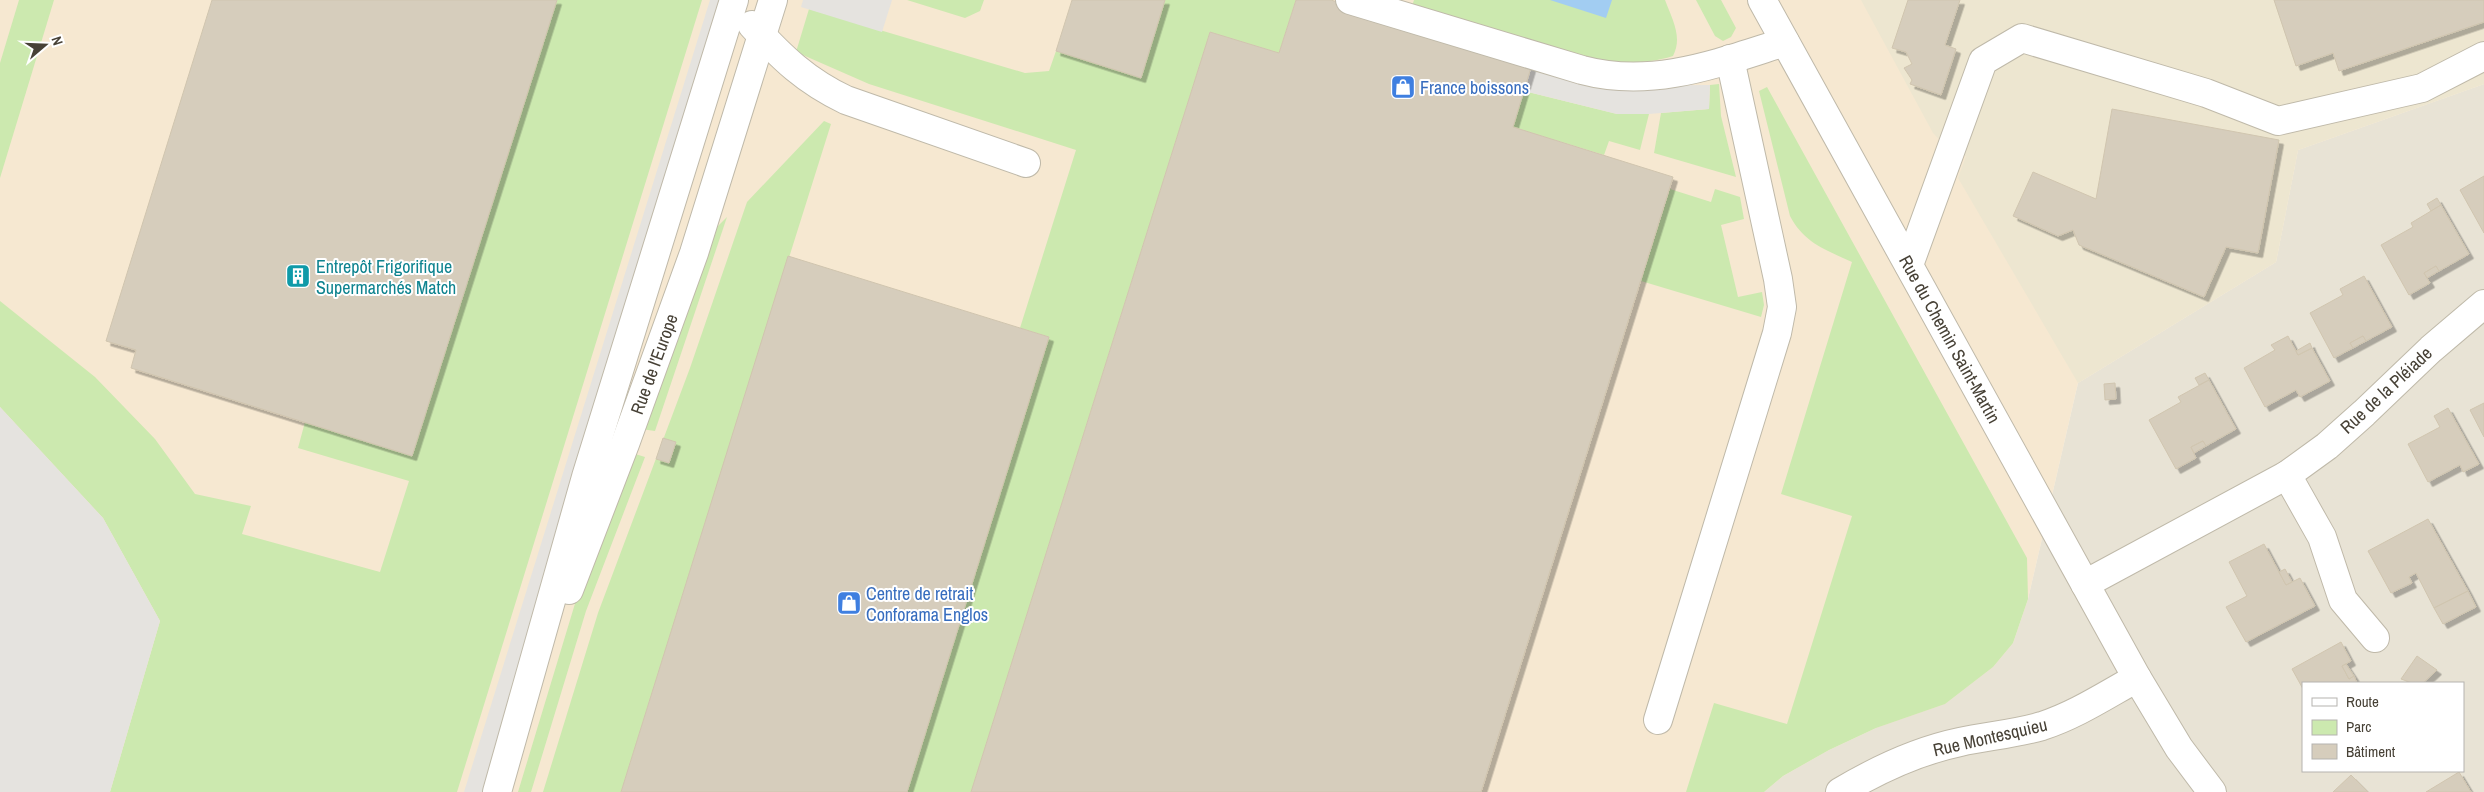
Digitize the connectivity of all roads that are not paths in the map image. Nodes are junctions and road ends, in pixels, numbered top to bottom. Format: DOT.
graph roads {
  1 [pos="772,0"];
  2 [pos="1350,0"];
  3 [pos="1762,0"];
  4 [pos="733,2"];
  5 [pos="761,36"];
  6 [pos="1785,42"];
  7 [pos="2484,56"];
  8 [pos="1730,59"];
  9 [pos="1026,163"];
  10 [pos="1909,265"];
  11 [pos="2484,304"];
  12 [pos="2287,475"];
  13 [pos="2085,584"];
  14 [pos="2375,638"];
  15 [pos="2138,678"];
  16 [pos="1658,720"];
  17 [pos="519,722"];
  18 [pos="497,792"];
  19 [pos="1840,792"];
  20 [pos="2212,792"];
  1 -- 5 [label="street, Rue de l'Europe"];
  2 -- 8 [label="street"];
  3 -- 6 [label="street, Rue du Chemin Saint-Martin"];
  4 -- 5 [label="street"];
  4 -- 17 [label="street, Rue de l'Europe"];
  5 -- 9 [label="street"];
  5 -- 17 [label="street, Rue de l'Europe"];
  6 -- 8 [label="street"];
  6 -- 10 [label="street, Rue du Chemin Saint-Martin"];
  7 -- 10 [label="street"];
  8 -- 16 [label="street"];
  10 -- 13 [label="street, Rue du Chemin Saint-Martin"];
  11 -- 12 [label="street, Rue de la Pléiade"];
  12 -- 13 [label="street, Rue de la Pléiade"];
  12 -- 14 [label="street"];
  13 -- 15 [label="street, Rue du Chemin Saint-Martin"];
  15 -- 19 [label="street, Rue Montesquieu"];
  15 -- 20 [label="street, Rue du Chemin Saint-Martin"];
  17 -- 18 [label="street, Rue de l'Europe"];
}
